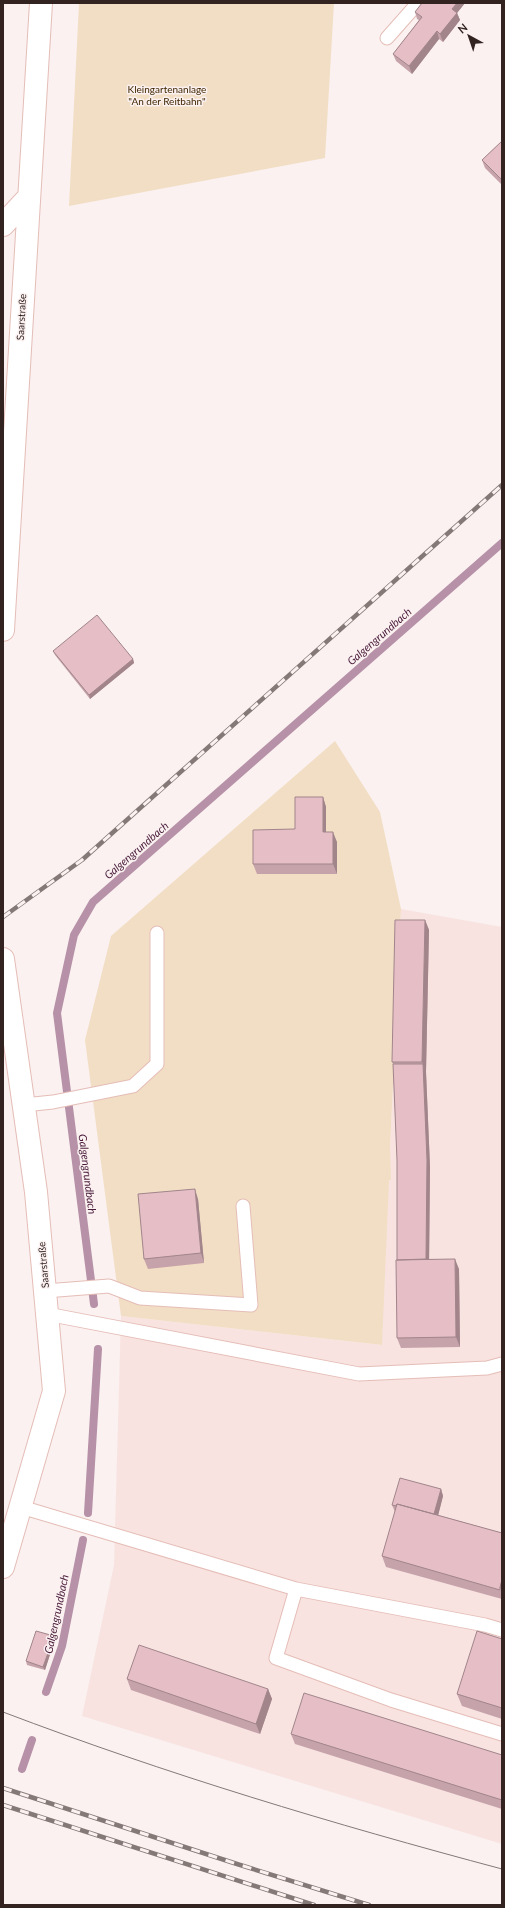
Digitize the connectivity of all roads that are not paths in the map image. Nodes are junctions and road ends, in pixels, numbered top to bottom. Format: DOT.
graph roads {
  1 [pos="41,3"];
  2 [pos="418,3"];
  3 [pos="387,38"];
  4 [pos="28,198"];
  5 [pos="3,224"];
  6 [pos="3,630"];
  7 [pos="157,933"];
  8 [pos="3,959"];
  9 [pos="24,1105"];
  10 [pos="244,1206"];
  11 [pos="45,1291"];
  12 [pos="47,1314"];
  13 [pos="502,1364"];
  14 [pos="20,1507"];
  15 [pos="3,1567"];
  16 [pos="296,1589"];
  17 [pos="502,1630"];
  18 [pos="502,1734"];
  1 -- 4 [label="street, Saarstraße"];
  2 -- 3 [label="lane"];
  4 -- 5 [label="street"];
  4 -- 6 [label="street, Saarstraße"];
  7 -- 9 [label="lane"];
  8 -- 9 [label="street, Saarstraße"];
  9 -- 11 [label="street, Saarstraße"];
  10 -- 11 [label="lane"];
  11 -- 12 [label="street, Saarstraße"];
  12 -- 13 [label="lane"];
  12 -- 14 [label="street, Saarstraße"];
  14 -- 15 [label="street, Saarstraße"];
  14 -- 16 [label="lane"];
  16 -- 17 [label="lane"];
  16 -- 18 [label="lane"];
}
